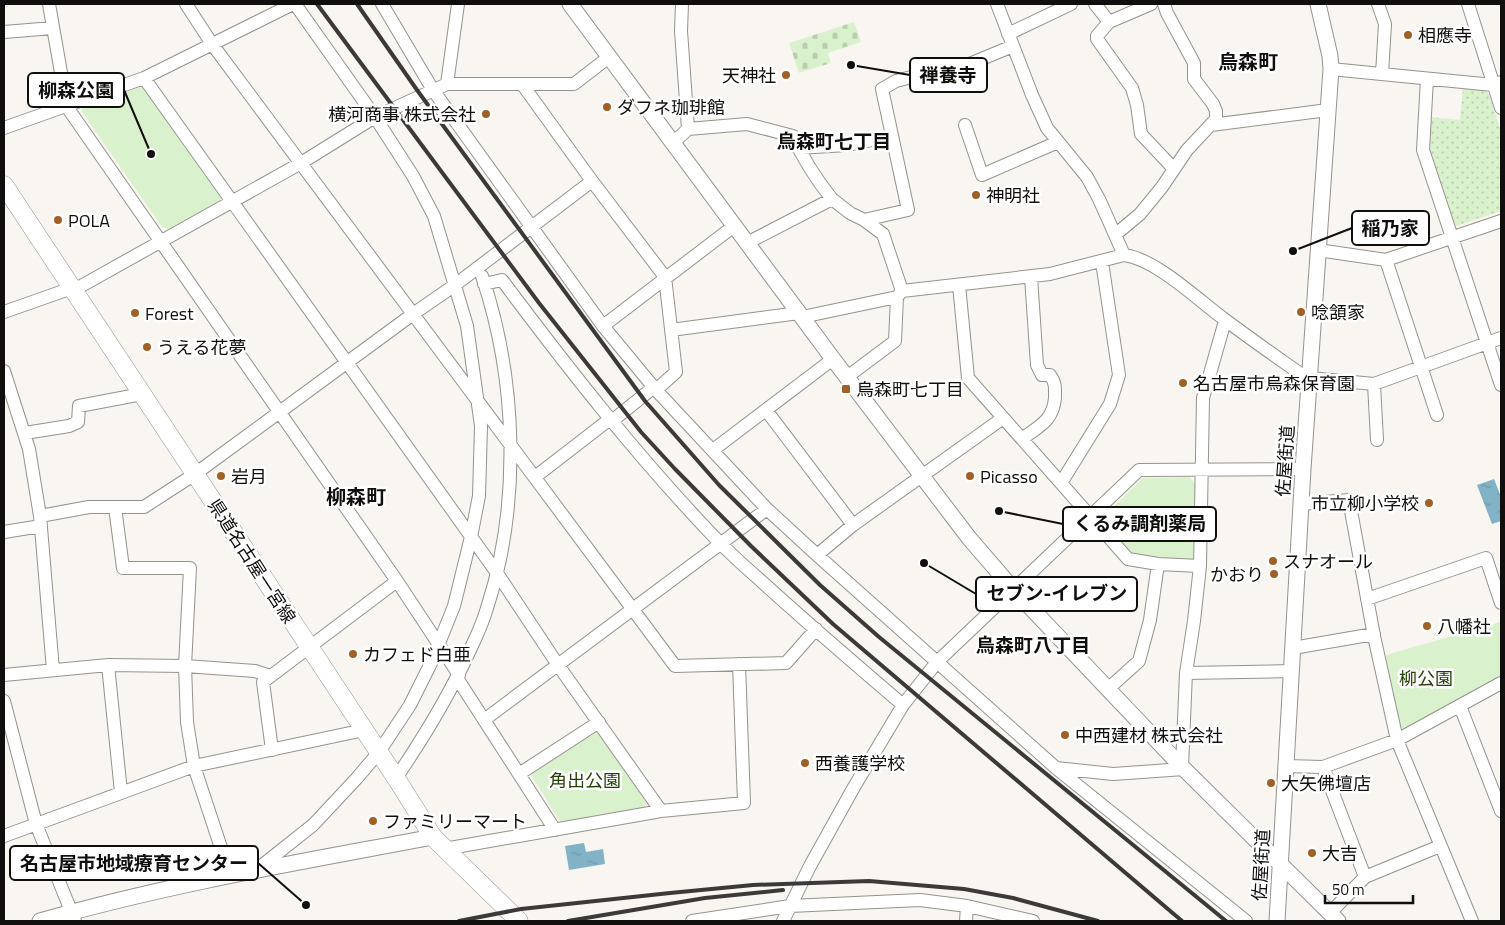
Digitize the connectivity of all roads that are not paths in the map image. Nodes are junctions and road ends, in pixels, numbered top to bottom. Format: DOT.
graph roads {
  1 [pos="49,4"];
  2 [pos="186,4"];
  3 [pos="294,4"];
  4 [pos="382,4"];
  5 [pos="458,4"];
  6 [pos="570,4"];
  7 [pos="682,4"];
  8 [pos="997,4"];
  9 [pos="1071,4"];
  10 [pos="1095,4"];
  11 [pos="1151,4"];
  12 [pos="1164,4"];
  13 [pos="1318,4"];
  14 [pos="1378,4"];
  15 [pos="1468,4"];
  16 [pos="1109,22"];
  17 [pos="53,28"];
  18 [pos="4,32"];
  19 [pos="1008,34"];
  20 [pos="212,44"];
  21 [pos="1012,46"];
  22 [pos="609,57"];
  23 [pos="1331,69"];
  24 [pos="1382,74"];
  25 [pos="144,78"];
  26 [pos="1427,79"];
  27 [pos="1497,83"];
  28 [pos="447,84"];
  29 [pos="522,84"];
  30 [pos="433,90"];
  31 [pos="67,107"];
  32 [pos="1501,108"];
  33 [pos="1328,110"];
  34 [pos="375,117"];
  35 [pos="965,125"];
  36 [pos="1211,125"];
  37 [pos="4,128"];
  38 [pos="688,129"];
  39 [pos="892,136"];
  40 [pos="1058,142"];
  41 [pos="673,143"];
  42 [pos="798,148"];
  43 [pos="301,162"];
  44 [pos="1174,169"];
  45 [pos="592,181"];
  46 [pos="4,185"];
  47 [pos="832,198"];
  48 [pos="232,201"];
  49 [pos="864,220"];
  50 [pos="1501,221"];
  51 [pos="734,226"];
  52 [pos="532,228"];
  53 [pos="1116,234"];
  54 [pos="1454,237"];
  55 [pos="160,240"];
  56 [pos="747,243"];
  57 [pos="1318,250"];
  58 [pos="1124,255"];
  59 [pos="1386,260"];
  60 [pos="1102,262"];
  61 [pos="478,267"];
  62 [pos="1031,277"];
  63 [pos="665,278"];
  64 [pos="484,284"];
  65 [pos="959,285"];
  66 [pos="455,286"];
  67 [pos="73,289"];
  68 [pos="899,294"];
  69 [pos="4,312"];
  70 [pos="413,314"];
  71 [pos="800,315"];
  72 [pos="1225,320"];
  73 [pos="603,326"];
  74 [pos="671,330"];
  75 [pos="1501,338"];
  76 [pos="1487,344"];
  77 [pos="833,359"];
  78 [pos="346,363"];
  79 [pos="1421,368"];
  80 [pos="4,371"];
  81 [pos="847,377"];
  82 [pos="1310,379"];
  83 [pos="1374,384"];
  84 [pos="1501,385"];
  85 [pos="655,389"];
  86 [pos="142,394"];
  87 [pos="478,401"];
  88 [pos="766,410"];
  89 [pos="279,412"];
  90 [pos="1437,415"];
  91 [pos="1003,418"];
  92 [pos="611,420"];
  93 [pos="25,433"];
  94 [pos="1022,439"];
  95 [pos="1378,440"];
  96 [pos="509,442"];
  97 [pos="713,450"];
  98 [pos="1302,468"];
  99 [pos="1202,469"];
  100 [pos="195,474"];
  101 [pos="922,476"];
  102 [pos="534,477"];
  103 [pos="1061,483"];
  104 [pos="1301,504"];
  105 [pos="115,507"];
  106 [pos="767,508"];
  107 [pos="1090,516"];
  108 [pos="41,521"];
  109 [pos="853,525"];
  110 [pos="4,532"];
  111 [pos="471,537"];
  112 [pos="720,543"];
  113 [pos="817,555"];
  114 [pos="1158,564"];
  115 [pos="1200,566"];
  116 [pos="497,573"];
  117 [pos="397,581"];
  118 [pos="1013,589"];
  119 [pos="1367,599"];
  120 [pos="1501,603"];
  121 [pos="632,609"];
  122 [pos="816,630"];
  123 [pos="1374,634"];
  124 [pos="439,644"];
  125 [pos="309,648"];
  126 [pos="1293,648"];
  127 [pos="937,662"];
  128 [pos="739,664"];
  129 [pos="558,665"];
  130 [pos="108,666"];
  131 [pos="185,666"];
  132 [pos="53,670"];
  133 [pos="1292,671"];
  134 [pos="1186,673"];
  135 [pos="4,675"];
  136 [pos="270,676"];
  137 [pos="458,676"];
  138 [pos="1501,683"];
  139 [pos="1109,688"];
  140 [pos="4,701"];
  141 [pos="903,705"];
  142 [pos="1460,706"];
  143 [pos="484,720"];
  144 [pos="599,722"];
  145 [pos="364,730"];
  146 [pos="1397,740"];
  147 [pos="272,750"];
  148 [pos="378,752"];
  149 [pos="194,766"];
  150 [pos="1285,766"];
  151 [pos="1323,767"];
  152 [pos="1056,768"];
  153 [pos="1183,768"];
  154 [pos="519,774"];
  155 [pos="396,778"];
  156 [pos="121,792"];
  157 [pos="661,811"];
  158 [pos="1501,811"];
  159 [pos="36,824"];
  160 [pos="555,830"];
  161 [pos="4,836"];
  162 [pos="438,843"];
  163 [pos="1440,846"];
  164 [pos="1281,865"];
  165 [pos="255,871"];
  166 [pos="230,875"];
  167 [pos="1365,876"];
  168 [pos="790,906"];
  169 [pos="967,906"];
  170 [pos="73,917"];
  171 [pos="1334,917"];
  172 [pos="40,921"];
  173 [pos="519,921"];
  174 [pos="692,921"];
  175 [pos="783,921"];
  176 [pos="966,921"];
  177 [pos="1033,921"];
  178 [pos="1246,921"];
  179 [pos="1277,921"];
  180 [pos="1472,921"];
  1 -- 17 [label="street"];
  2 -- 20 [label="street"];
  3 -- 20 [label="street"];
  3 -- 34 [label="street"];
  4 -- 30 [label="street"];
  5 -- 28 [label="street"];
  6 -- 22 [label="street"];
  7 -- 38 [label="street"];
  8 -- 19 [label="street"];
  9 -- 19 [label="street"];
  10 -- 16 [label="street"];
  11 -- 16 [label="street"];
  12 -- 36 [label="street"];
  13 -- 23 [label="street, 佐屋街道"];
  14 -- 24 [label="street"];
  15 -- 27 [label="street"];
  16 -- 44 [label="street"];
  17 -- 18 [label="street"];
  17 -- 31 [label="street"];
  19 -- 21 [label="street"];
  20 -- 25 [label="street"];
  20 -- 43 [label="street"];
  21 -- 39 [label="street"];
  21 -- 40 [label="street"];
  22 -- 29 [label="street"];
  22 -- 41 [label="street"];
  23 -- 24 [label="street"];
  23 -- 33 [label="street, 佐屋街道"];
  24 -- 26 [label="street"];
  25 -- 31 [label="street"];
  25 -- 48 [label="street"];
  26 -- 27 [label="street"];
  26 -- 54 [label="street"];
  27 -- 32 [label="street"];
  28 -- 29 [label="street"];
  28 -- 30 [label="street"];
  29 -- 45 [label="street"];
  30 -- 34 [label="street"];
  30 -- 52 [label="street"];
  31 -- 37 [label="street"];
  31 -- 55 [label="street"];
  33 -- 36 [label="street"];
  33 -- 57 [label="street, 佐屋街道"];
  34 -- 43 [label="street"];
  34 -- 66 [label="street"];
  35 -- 40 [label="street"];
  36 -- 44 [label="street"];
  38 -- 41 [label="street"];
  38 -- 42 [label="street"];
  39 -- 42 [label="street"];
  39 -- 49 [label="street"];
  40 -- 53 [label="street"];
  41 -- 51 [label="street"];
  42 -- 47 [label="street"];
  43 -- 48 [label="street"];
  43 -- 70 [label="street"];
  44 -- 53 [label="street"];
  45 -- 52 [label="street"];
  45 -- 63 [label="street"];
  46 -- 67 [label="main road, 県道名古屋一宮線"];
  47 -- 49 [label="street"];
  47 -- 56 [label="street"];
  48 -- 55 [label="street"];
  48 -- 78 [label="street"];
  49 -- 68 [label="street"];
  50 -- 54 [label="street"];
  51 -- 56 [label="street"];
  51 -- 63 [label="street"];
  52 -- 61 [label="street"];
  52 -- 73 [label="street"];
  53 -- 58 [label="street"];
  54 -- 59 [label="street"];
  54 -- 76 [label="street"];
  55 -- 67 [label="street"];
  55 -- 89 [label="street"];
  56 -- 71 [label="street"];
  57 -- 59 [label="street"];
  57 -- 82 [label="street, 佐屋街道"];
  58 -- 60 [label="street"];
  58 -- 72 [label="street"];
  59 -- 79 [label="street"];
  60 -- 62 [label="street"];
  60 -- 103 [label="street"];
  61 -- 64 [label="street"];
  61 -- 66 [label="street"];
  62 -- 65 [label="street"];
  62 -- 94 [label="street"];
  63 -- 73 [label="street"];
  63 -- 74 [label="street"];
  64 -- 92 [label="street"];
  64 -- 96 [label="street"];
  65 -- 68 [label="street"];
  65 -- 91 [label="street"];
  66 -- 70 [label="street"];
  66 -- 87 [label="street"];
  67 -- 69 [label="street"];
  67 -- 86 [label="main road, 県道名古屋一宮線"];
  68 -- 71 [label="street"];
  68 -- 81 [label="street"];
  70 -- 78 [label="street"];
  70 -- 87 [label="street"];
  71 -- 74 [label="street"];
  71 -- 77 [label="street"];
  72 -- 82 [label="street"];
  72 -- 99 [label="street"];
  73 -- 85 [label="street"];
  74 -- 85 [label="street"];
  75 -- 76 [label="street"];
  76 -- 79 [label="street"];
  76 -- 84 [label="street"];
  77 -- 81 [label="street"];
  77 -- 88 [label="street"];
  78 -- 89 [label="street"];
  78 -- 111 [label="street"];
  79 -- 83 [label="street"];
  79 -- 90 [label="street"];
  80 -- 93 [label="street"];
  81 -- 101 [label="street"];
  82 -- 83 [label="street"];
  82 -- 98 [label="street, 佐屋街道"];
  83 -- 95 [label="street"];
  85 -- 92 [label="street"];
  85 -- 97 [label="street"];
  86 -- 93 [label="street"];
  86 -- 100 [label="main road, 県道名古屋一宮線"];
  87 -- 96 [label="street"];
  87 -- 111 [label="street"];
  88 -- 97 [label="street"];
  88 -- 109 [label="street"];
  89 -- 100 [label="street"];
  89 -- 117 [label="street"];
  91 -- 94 [label="street"];
  91 -- 101 [label="street"];
  92 -- 102 [label="street"];
  92 -- 112 [label="street"];
  93 -- 108 [label="street"];
  94 -- 103 [label="street"];
  96 -- 102 [label="street"];
  96 -- 116 [label="street"];
  97 -- 106 [label="street"];
  98 -- 99 [label="street"];
  98 -- 104 [label="street, 佐屋街道"];
  99 -- 107 [label="street"];
  99 -- 115 [label="street"];
  100 -- 105 [label="street"];
  100 -- 125 [label="main road, 県道名古屋一宮線"];
  101 -- 109 [label="street"];
  101 -- 118 [label="street"];
  102 -- 121 [label="street"];
  103 -- 107 [label="street"];
  104 -- 119 [label="street"];
  104 -- 126 [label="street, 佐屋街道"];
  105 -- 108 [label="street"];
  105 -- 131 [label="street"];
  106 -- 112 [label="street"];
  106 -- 113 [label="street"];
  107 -- 114 [label="street"];
  107 -- 118 [label="street"];
  108 -- 110 [label="street"];
  108 -- 132 [label="street"];
  109 -- 113 [label="street"];
  111 -- 116 [label="street"];
  111 -- 124 [label="street"];
  112 -- 121 [label="street"];
  112 -- 122 [label="street"];
  113 -- 127 [label="street"];
  114 -- 115 [label="street"];
  114 -- 139 [label="street"];
  115 -- 134 [label="street"];
  116 -- 129 [label="street"];
  116 -- 137 [label="street"];
  117 -- 124 [label="street"];
  117 -- 125 [label="street"];
  118 -- 127 [label="street"];
  118 -- 139 [label="street"];
  119 -- 120 [label="street"];
  119 -- 123 [label="street"];
  121 -- 128 [label="street"];
  121 -- 129 [label="street"];
  122 -- 128 [label="street"];
  122 -- 141 [label="street"];
  123 -- 126 [label="street"];
  123 -- 146 [label="street"];
  124 -- 137 [label="street"];
  124 -- 148 [label="street"];
  125 -- 136 [label="street"];
  125 -- 145 [label="main road, 県道名古屋一宮線"];
  126 -- 133 [label="street, 佐屋街道"];
  127 -- 141 [label="street"];
  127 -- 152 [label="street"];
  128 -- 157 [label="street"];
  129 -- 143 [label="street"];
  129 -- 144 [label="street"];
  130 -- 131 [label="street"];
  130 -- 132 [label="street"];
  130 -- 156 [label="street"];
  131 -- 136 [label="street"];
  131 -- 149 [label="street"];
  132 -- 135 [label="street"];
  133 -- 134 [label="street"];
  133 -- 150 [label="street, 佐屋街道"];
  134 -- 153 [label="street"];
  136 -- 147 [label="street"];
  137 -- 143 [label="street"];
  137 -- 155 [label="street"];
  138 -- 142 [label="street"];
  139 -- 153 [label="street"];
  140 -- 159 [label="street"];
  141 -- 168 [label="street"];
  142 -- 146 [label="street"];
  142 -- 158 [label="street"];
  143 -- 154 [label="street"];
  144 -- 154 [label="street"];
  144 -- 157 [label="street"];
  145 -- 147 [label="street"];
  145 -- 148 [label="main road, 県道名古屋一宮線"];
  146 -- 151 [label="street"];
  146 -- 163 [label="street"];
  147 -- 149 [label="street"];
  148 -- 155 [label="main road, 県道名古屋一宮線"];
  148 -- 165 [label="street"];
  149 -- 156 [label="street"];
  149 -- 166 [label="street"];
  150 -- 151 [label="street"];
  150 -- 164 [label="street, 佐屋街道"];
  151 -- 167 [label="street"];
  152 -- 153 [label="street"];
  152 -- 178 [label="street"];
  153 -- 164 [label="street"];
  154 -- 160 [label="street"];
  155 -- 162 [label="main road, 県道名古屋一宮線"];
  156 -- 159 [label="street"];
  157 -- 160 [label="street"];
  159 -- 161 [label="street"];
  159 -- 170 [label="street"];
  160 -- 162 [label="street"];
  162 -- 165 [label="street"];
  162 -- 173 [label="main road, 県道名古屋一宮線"];
  163 -- 167 [label="street"];
  163 -- 180 [label="street"];
  164 -- 171 [label="street"];
  164 -- 179 [label="street, 佐屋街道"];
  165 -- 166 [label="street"];
  166 -- 170 [label="street"];
  167 -- 171 [label="street"];
  168 -- 169 [label="street"];
  168 -- 174 [label="street"];
  168 -- 175 [label="street"];
  169 -- 176 [label="street"];
  169 -- 177 [label="street"];
  170 -- 172 [label="street"];
}
